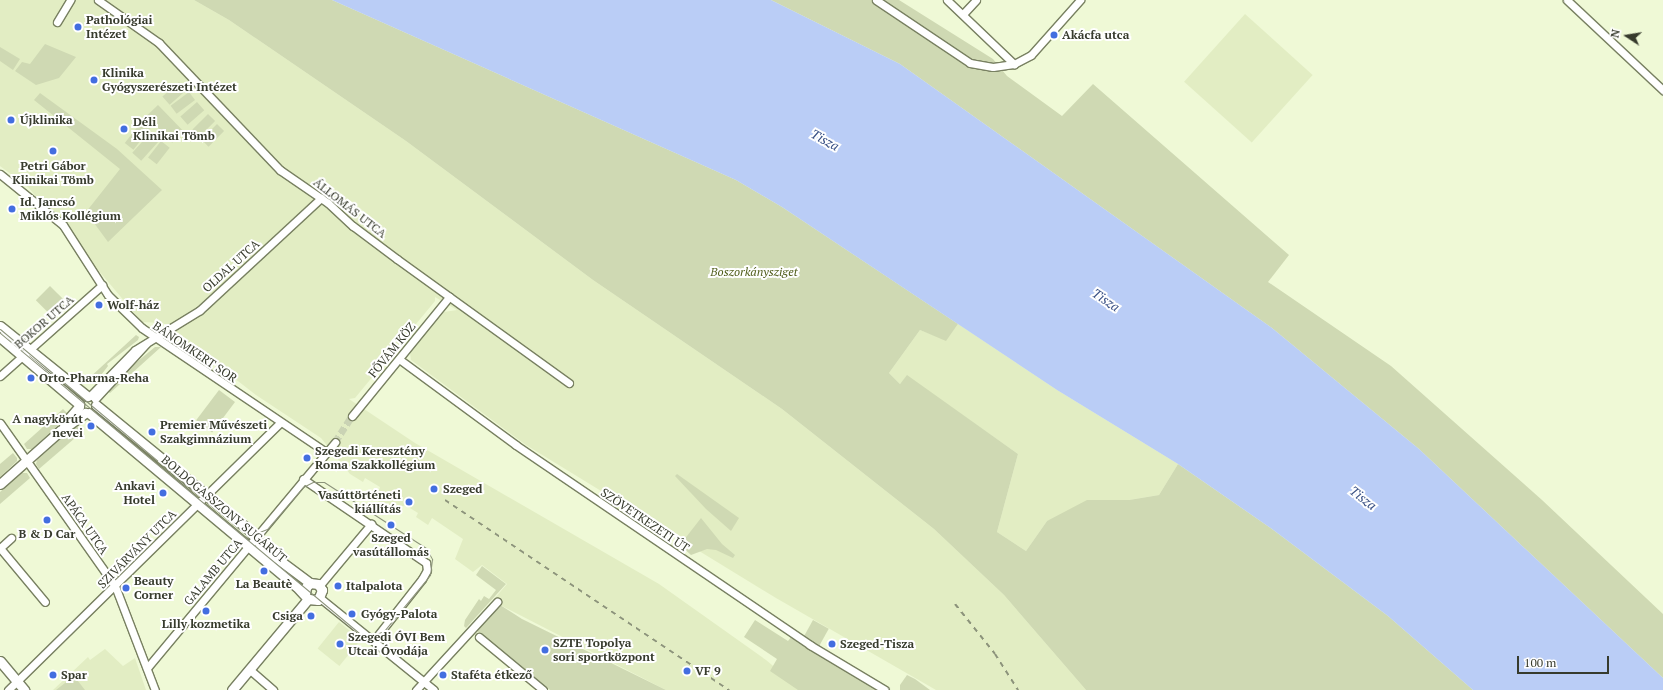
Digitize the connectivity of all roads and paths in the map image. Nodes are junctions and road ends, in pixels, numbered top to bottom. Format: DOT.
graph roads {
  1 [pos="70,0"];
  2 [pos="98,0"];
  3 [pos="876,0"];
  4 [pos="947,0"];
  5 [pos="976,0"];
  6 [pos="1080,0"];
  7 [pos="1567,0"];
  8 [pos="963,14"];
  9 [pos="57,22"];
  10 [pos="1014,64"];
  11 [pos="1663,90"];
  12 [pos="1,177"];
  13 [pos="321,198"];
  14 [pos="102,285"];
  15 [pos="449,297"];
  16 [pos="0,326"];
  17 [pos="142,328"];
  18 [pos="167,329"];
  19 [pos="0,337"];
  20 [pos="151,338"];
  21 [pos="164,345"];
  22 [pos="140,346"];
  23 [pos="30,349"];
  24 [pos="21,356"];
  25 [pos="399,359"];
  26 [pos="0,376"];
  27 [pos="569,383"];
  28 [pos="92,399"];
  29 [pos="83,409"];
  30 [pos="352,416"];
  31 [pos="0,423"];
  32 [pos="280,423"];
  33 [pos="335,442"];
  34 [pos="326,452"];
  35 [pos="27,460"];
  36 [pos="303,479"];
  37 [pos="0,484"];
  38 [pos="206,496"];
  39 [pos="198,503"];
  40 [pos="371,524"];
  41 [pos="255,536"];
  42 [pos="11,538"];
  43 [pos="250,546"];
  44 [pos="0,548"];
  45 [pos="315,584"];
  46 [pos="115,586"];
  47 [pos="306,597"];
  48 [pos="320,598"];
  49 [pos="45,602"];
  50 [pos="497,602"];
  51 [pos="479,637"];
  52 [pos="374,640"];
  53 [pos="0,661"];
  54 [pos="147,668"];
  55 [pos="249,669"];
  56 [pos="17,681"];
  57 [pos="424,682"];
  58 [pos="8,690"];
  59 [pos="24,690"];
  60 [pos="155,690"];
  61 [pos="232,690"];
  62 [pos="273,690"];
  63 [pos="416,690"];
  64 [pos="434,690"];
  65 [pos="543,690"];
  66 [pos="885,690"];
  1 -- 9 [label="street"];
  2 -- 13 [label="street, ÁLLOMÁS UTCA"];
  3 -- 10 [label="street"];
  4 -- 8 [label="street"];
  5 -- 8 [label="street"];
  6 -- 10 [label="street"];
  7 -- 11 [label="street"];
  8 -- 10 [label="street"];
  12 -- 14 [label="street, BÁNOMKERT SOR"];
  13 -- 15 [label="street, ÁLLOMÁS UTCA"];
  13 -- 18 [label="street, OLDAL UTCA"];
  14 -- 17 [label="street, BÁNOMKERT SOR"];
  14 -- 23 [label="street, BOKOR UTCA"];
  15 -- 25 [label="street, FŐVÁM KÖZ"];
  15 -- 27 [label="street, ÁLLOMÁS UTCA"];
  16 -- 23 [label="street, BOLDOGASSZONY SUGÁRÚT"];
  17 -- 20 [label="street, BÁNOMKERT SOR"];
  17 -- 22 [label="street"];
  18 -- 20 [label="street, OLDAL UTCA"];
  18 -- 21 [label="street"];
  19 -- 24 [label="street, BOLDOGASSZONY SUGÁRÚT"];
  20 -- 21 [label="street, BÁNOMKERT SOR"];
  20 -- 22 [label="street, OLDAL UTCA"];
  20 -- 28 [label="street, OLDAL UTCA"];
  21 -- 32 [label="street, BÁNOMKERT SOR"];
  22 -- 28 [label="street, OLDAL UTCA"];
  23 -- 24 [label="street, BOKOR UTCA"];
  23 -- 28 [label="street, BOLDOGASSZONY SUGÁRÚT"];
  24 -- 26 [label="street, BOKOR UTCA"];
  24 -- 29 [label="street, BOLDOGASSZONY SUGÁRÚT"];
  25 -- 30 [label="street, FŐVÁM KÖZ"];
  25 -- 66 [label="street, SZÖVETKEZETI ÚT"];
  28 -- 29 [label="street"];
  28 -- 29 [label="street"];
  28 -- 38 [label="street, BOLDOGASSZONY SUGÁRÚT"];
  29 -- 35 [label="street"];
  29 -- 39 [label="street, BOLDOGASSZONY SUGÁRÚT"];
  31 -- 35 [label="street, APÁCA UTCA"];
  32 -- 34 [label="street, BÁNOMKERT SOR"];
  32 -- 38 [label="street, SZIVÁRVÁNY UTCA"];
  33 -- 34 [label="street"];
  34 -- 36 [label="street, GALAMB UTCA"];
  35 -- 37 [label="street"];
  35 -- 46 [label="street, APÁCA UTCA"];
  36 -- 40 [label="street"];
  36 -- 41 [label="street, GALAMB UTCA"];
  38 -- 39 [label="street, SZIVÁRVÁNY UTCA"];
  38 -- 41 [label="street, BOLDOGASSZONY SUGÁRÚT"];
  39 -- 43 [label="street, BOLDOGASSZONY SUGÁRÚT"];
  39 -- 46 [label="street, SZIVÁRVÁNY UTCA"];
  40 -- 45 [label="street"];
  40 -- 52 [label="street"];
  41 -- 43 [label="street, GALAMB UTCA"];
  41 -- 45 [label="street, BOLDOGASSZONY SUGÁRÚT"];
  42 -- 44 [label="street"];
  43 -- 47 [label="street, BOLDOGASSZONY SUGÁRÚT"];
  43 -- 54 [label="street, GALAMB UTCA"];
  44 -- 49 [label="street"];
  45 -- 47 [label="street"];
  45 -- 48 [label="street"];
  46 -- 54 [label="street, APÁCA UTCA"];
  46 -- 56 [label="street, SZIVÁRVÁNY UTCA"];
  47 -- 48 [label="street"];
  47 -- 55 [label="street"];
  48 -- 52 [label="street"];
  50 -- 57 [label="street"];
  51 -- 65 [label="street"];
  52 -- 57 [label="street"];
  53 -- 56 [label="street"];
  54 -- 60 [label="street, APÁCA UTCA"];
  55 -- 61 [label="street"];
  55 -- 62 [label="street"];
  56 -- 58 [label="street, SZIVÁRVÁNY UTCA"];
  56 -- 59 [label="street"];
  57 -- 63 [label="street"];
  57 -- 64 [label="street"];
}
